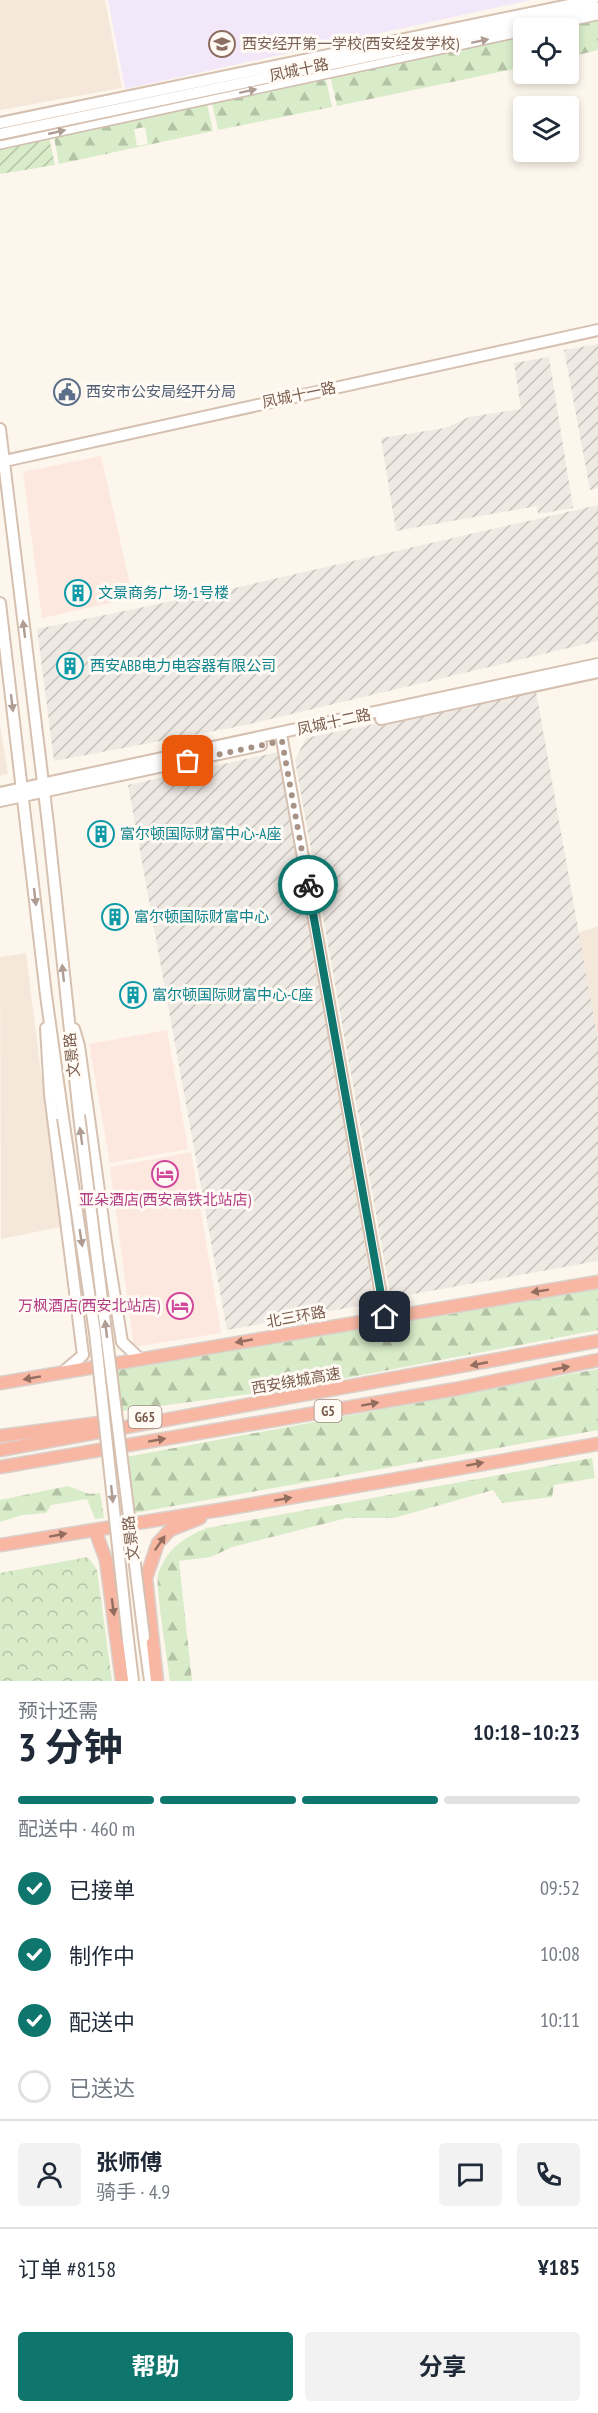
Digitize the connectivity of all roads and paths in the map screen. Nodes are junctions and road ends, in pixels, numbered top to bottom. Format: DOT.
graph roads {
  1 [pos="594,0"];
  2 [pos="598,8"];
  3 [pos="598,16"];
  4 [pos="579,20"];
  5 [pos="513,34"];
  6 [pos="0,123"];
  7 [pos="0,134"];
  8 [pos="0,145"];
  9 [pos="598,330"];
  10 [pos="0,429"];
  11 [pos="2,462"];
  12 [pos="0,603"];
  13 [pos="598,664"];
  14 [pos="598,672"];
  15 [pos="281,737"];
  16 [pos="43,788"];
  17 [pos="23,792"];
  18 [pos="0,794"];
  19 [pos="0,801"];
  20 [pos="46,994"];
  21 [pos="66,1004"];
  22 [pos="598,1282"];
  23 [pos="385,1317"];
  24 [pos="598,1341"];
  25 [pos="140,1359"];
  26 [pos="598,1360"];
  27 [pos="63,1372"];
  28 [pos="0,1383"];
  29 [pos="291,1398"];
  30 [pos="0,1436"];
  31 [pos="598,1444"];
  32 [pos="0,1450"];
  33 [pos="0,1469"];
  34 [pos="225,1509"];
  35 [pos="95,1530"];
  36 [pos="0,1545"];
  37 [pos="122,1681"];
  38 [pos="133,1681"];
  39 [pos="150,1681"];
  40 [pos="157,1681"];
  1 -- 6 [label="main road, 凤城十路"];
  2 -- 7 [label="main road, 凤城十路"];
  3 -- 4 [label="street"];
  8 -- 5 [label="street, one-way"];
  9 -- 11 [label="main road, 凤城十一路"];
  10 -- 11 [label="main road, 文景路"];
  16 -- 11 [label="main road, 文景路, one-way"];
  12 -- 17 [label="main road, 文景路, one-way"];
  13 -- 15 [label="main road, 凤城十二路"];
  14 -- 15 [label="main road, 凤城十二路"];
  15 -- 16 [label="main road, 凤城十二路"];
  15 -- 23 [label="main road"];
  16 -- 17 [label="main road, 凤城十二路"];
  21 -- 16 [label="main road, 文景路, one-way"];
  17 -- 18 [label="main road, 凤城十二路"];
  17 -- 19 [label="main road, 凤城十二路"];
  17 -- 20 [label="main road, 文景路, one-way"];
  20 -- 27 [label="main road"];
  20 -- 38 [label="main road, 文景路, one-way, bridge"];
  21 -- 25 [label="main road"];
  39 -- 21 [label="main road, 文景路, one-way, bridge"];
  22 -- 23 [label="highway, 北三环路, one-way"];
  23 -- 25 [label="highway, 北三环路, one-way"];
  24 -- 29 [label="highway, 西安绕城高速 / G5, one-way"];
  25 -- 27 [label="highway, 北三环路"];
  33 -- 26 [label="highway, G5, one-way"];
  27 -- 28 [label="highway, 北三环路, one-way"];
  29 -- 30 [label="highway, G65"];
  29 -- 32 [label="highway, 西安绕城高速 / G5"];
  34 -- 31 [label="highway, one-way"];
  34 -- 35 [label="highway"];
  40 -- 34 [label="highway, one-way"];
  36 -- 35 [label="highway, one-way"];
  35 -- 37 [label="highway, one-way"];
}
